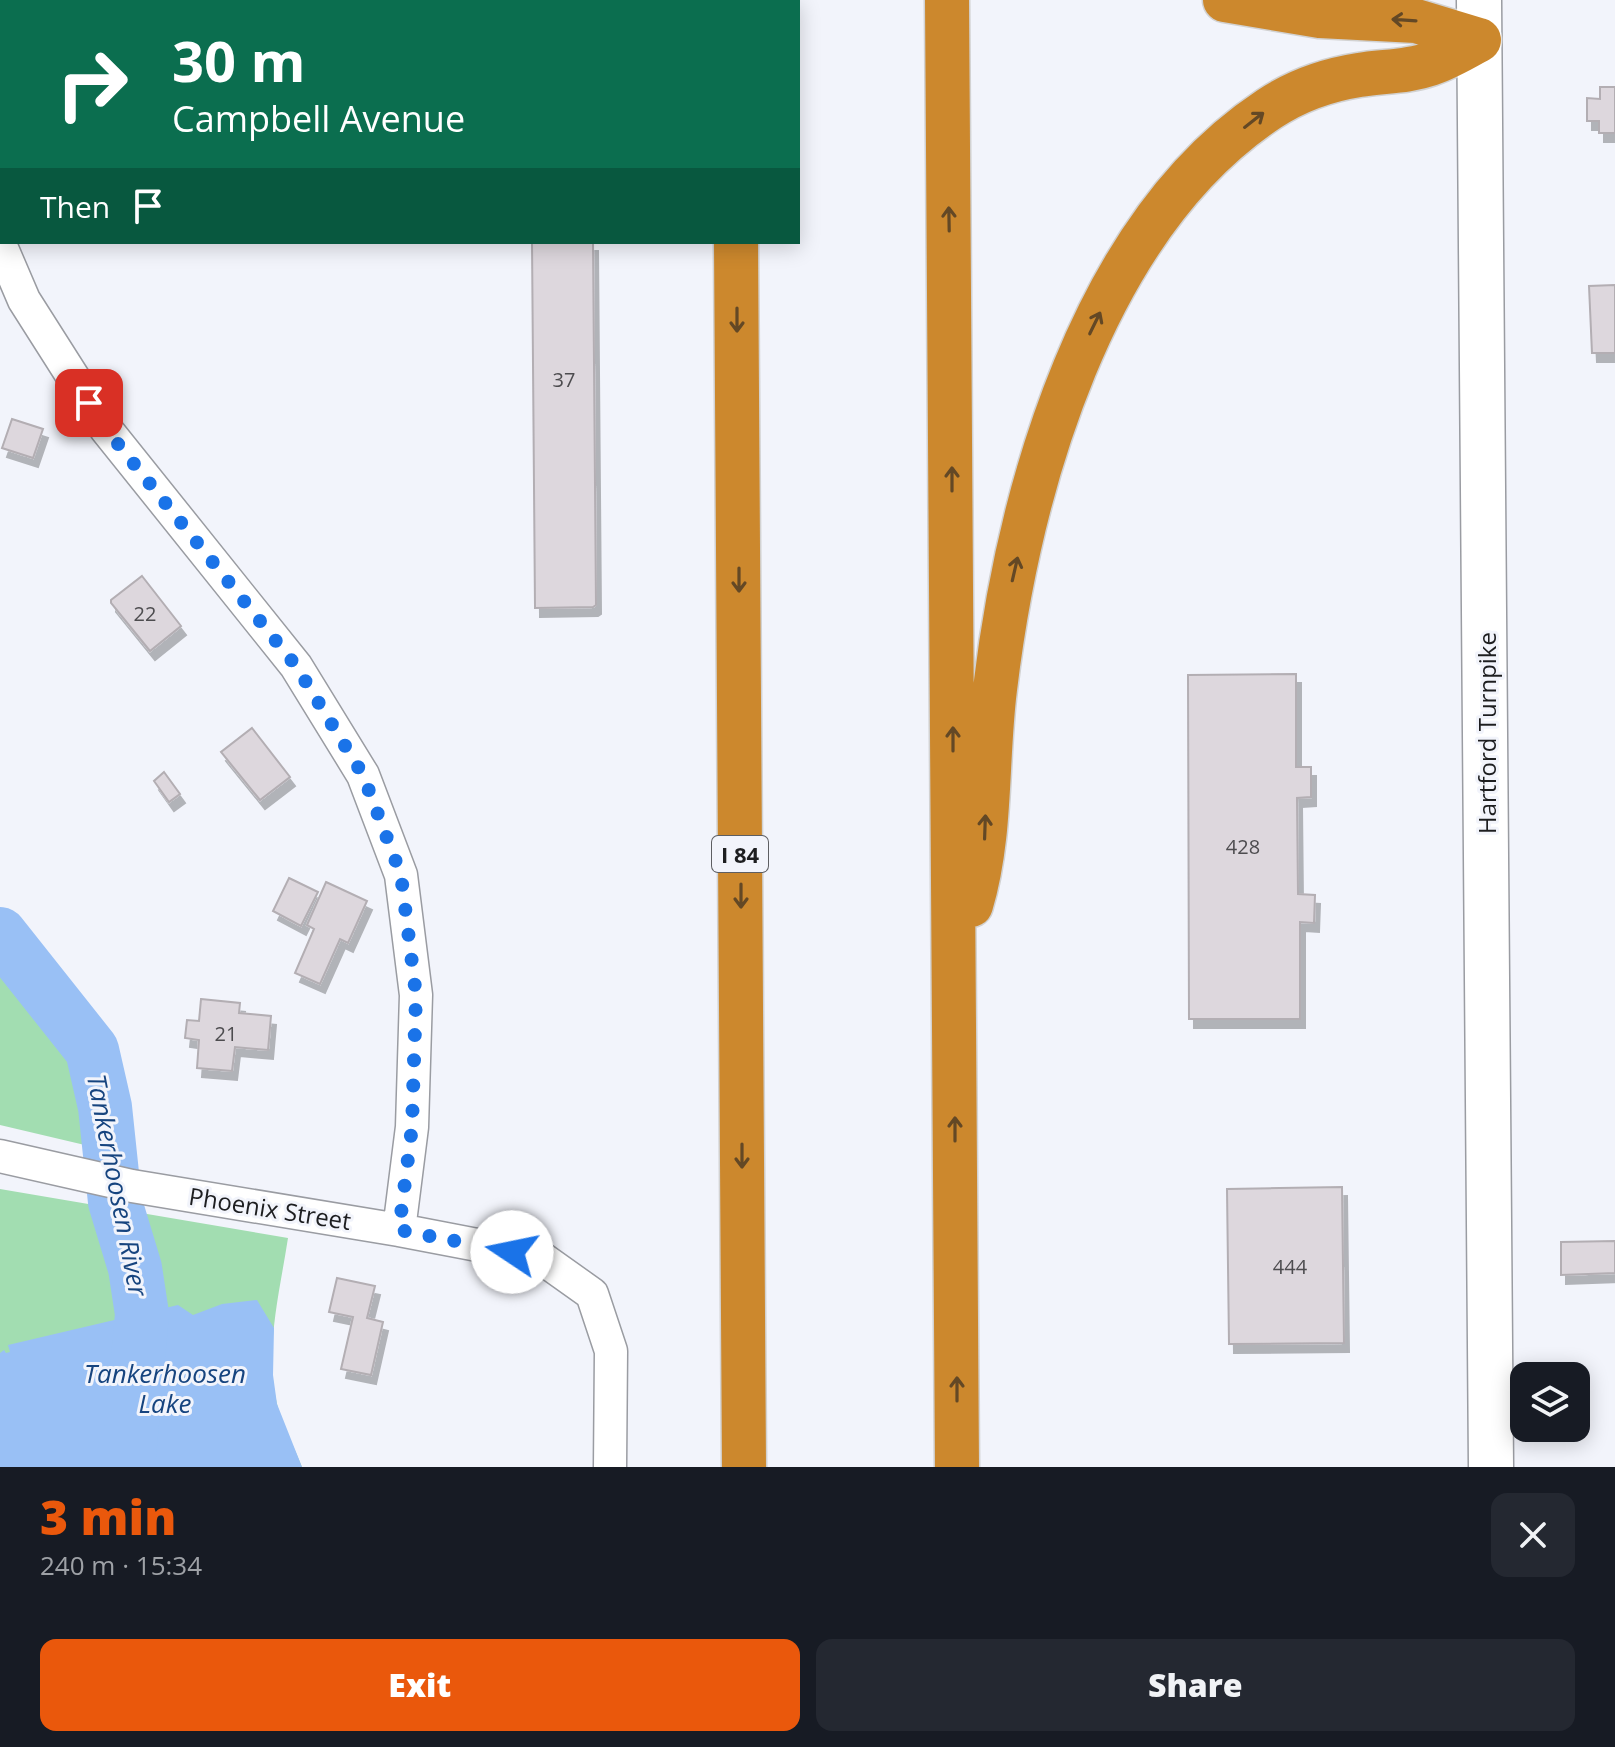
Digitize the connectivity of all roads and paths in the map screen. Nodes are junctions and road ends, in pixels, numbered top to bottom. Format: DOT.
graph roads {
  1 [pos="947,0"];
  2 [pos="1225,0"];
  3 [pos="1479,20"];
  4 [pos="0,244"];
  5 [pos="736,244"];
  6 [pos="954,957"];
  7 [pos="0,1156"];
  8 [pos="399,1230"];
  9 [pos="610,1467"];
  10 [pos="744,1467"];
  11 [pos="957,1467"];
  12 [pos="1491,1467"];
  6 -- 1 [label="highway, one-way"];
  3 -- 2 [label="highway, one-way"];
  6 -- 3 [label="highway, one-way"];
  3 -- 12 [label="main road, Hartford Turnpike"];
  4 -- 8 [label="street"];
  5 -- 10 [label="highway, I 84, one-way"];
  11 -- 6 [label="highway, one-way"];
  7 -- 8 [label="street, Phoenix Street"];
  8 -- 9 [label="street, Phoenix Street"];
}
